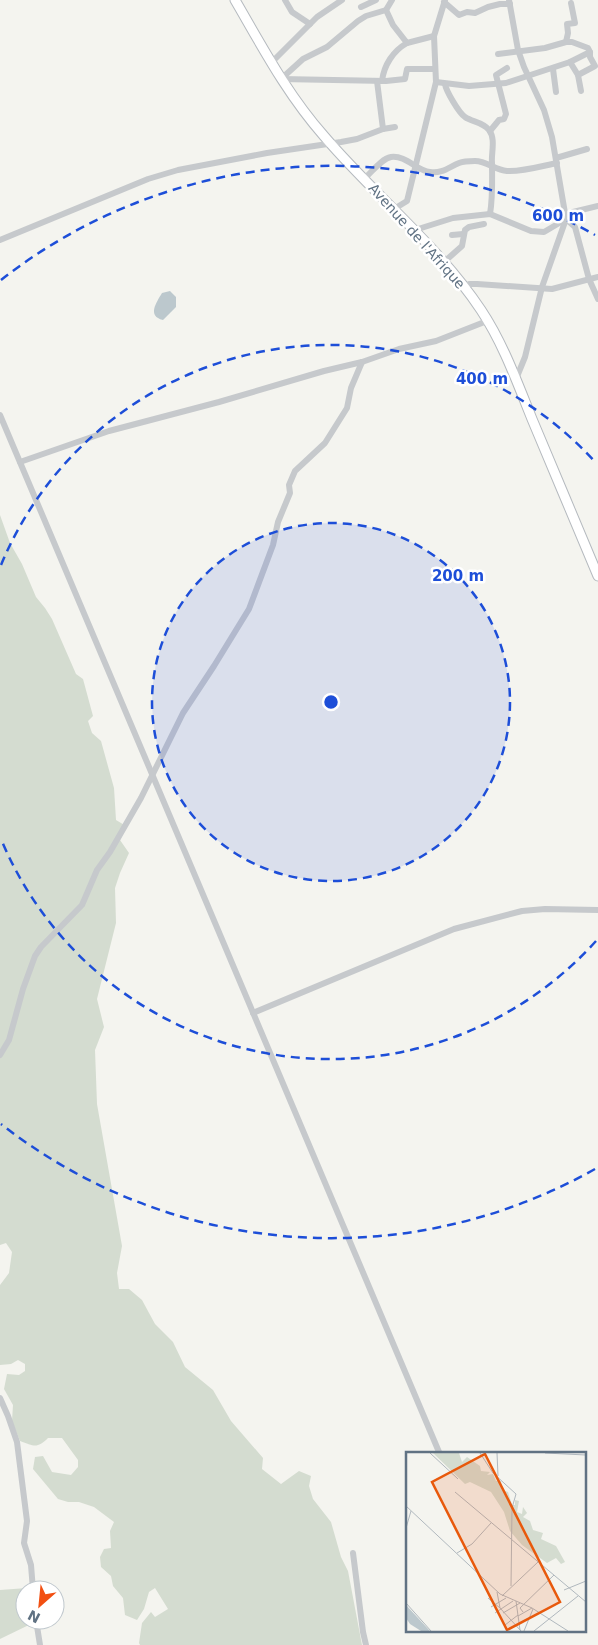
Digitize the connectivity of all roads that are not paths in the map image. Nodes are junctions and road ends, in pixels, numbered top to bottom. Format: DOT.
graph roads {
  1 [pos="235,0"];
  2 [pos="285,0"];
  3 [pos="342,0"];
  4 [pos="376,0"];
  5 [pos="392,0"];
  6 [pos="445,1"];
  7 [pos="509,2"];
  8 [pos="571,3"];
  9 [pos="362,7"];
  10 [pos="386,10"];
  11 [pos="310,24"];
  12 [pos="434,36"];
  13 [pos="566,42"];
  14 [pos="407,43"];
  15 [pos="518,50"];
  16 [pos="590,52"];
  17 [pos="498,54"];
  18 [pos="570,62"];
  19 [pos="272,63"];
  20 [pos="597,66"];
  21 [pos="506,68"];
  22 [pos="435,69"];
  23 [pos="553,69"];
  24 [pos="578,75"];
  25 [pos="528,76"];
  26 [pos="281,80"];
  27 [pos="380,81"];
  28 [pos="436,82"];
  29 [pos="445,84"];
  30 [pos="498,85"];
  31 [pos="581,91"];
  32 [pos="556,92"];
  33 [pos="395,127"];
  34 [pos="383,129"];
  35 [pos="490,131"];
  36 [pos="330,143"];
  37 [pos="587,149"];
  38 [pos="557,161"];
  39 [pos="415,165"];
  40 [pos="492,167"];
  41 [pos="364,179"];
  42 [pos="598,206"];
  43 [pos="394,209"];
  44 [pos="490,214"];
  45 [pos="566,219"];
  46 [pos="484,224"];
  47 [pos="415,230"];
  48 [pos="463,234"];
  49 [pos="452,235"];
  50 [pos="0,240"];
  51 [pos="444,262"];
  52 [pos="598,277"];
  53 [pos="589,279"];
  54 [pos="464,288"];
  55 [pos="542,288"];
  56 [pos="598,299"];
  57 [pos="487,321"];
  58 [pos="362,362"];
  59 [pos="516,379"];
  60 [pos="0,415"];
  61 [pos="20,462"];
  62 [pos="598,576"];
  63 [pos="152,775"];
  64 [pos="598,910"];
  65 [pos="253,1013"];
  66 [pos="0,1055"];
  67 [pos="0,1398"];
  68 [pos="438,1452"];
  69 [pos="353,1552"];
  70 [pos="32,1580"];
  71 [pos="38,1630"];
  72 [pos="40,1645"];
  73 [pos="366,1645"];
  1 -- 19 [label="main road, Avenue de l'Afrique"];
  2 -- 11 [label="street"];
  3 -- 11 [label="street"];
  4 -- 9 [label="street"];
  5 -- 10 [label="street"];
  6 -- 7 [label="street"];
  6 -- 12 [label="street"];
  7 -- 15 [label="street"];
  8 -- 13 [label="street"];
  10 -- 14 [label="street"];
  10 -- 26 [label="street"];
  11 -- 19 [label="street"];
  12 -- 14 [label="street"];
  12 -- 22 [label="street"];
  13 -- 15 [label="street"];
  13 -- 16 [label="street"];
  14 -- 27 [label="street"];
  15 -- 17 [label="street"];
  15 -- 25 [label="street"];
  16 -- 18 [label="street"];
  16 -- 20 [label="street"];
  18 -- 23 [label="street"];
  18 -- 24 [label="street"];
  19 -- 26 [label="main road, Avenue de l'Afrique"];
  20 -- 24 [label="street"];
  21 -- 30 [label="street"];
  22 -- 27 [label="street"];
  22 -- 28 [label="street"];
  23 -- 25 [label="street"];
  23 -- 32 [label="street"];
  24 -- 31 [label="street"];
  25 -- 30 [label="street"];
  25 -- 38 [label="street"];
  26 -- 27 [label="street"];
  26 -- 36 [label="main road, Avenue de l'Afrique"];
  27 -- 34 [label="street"];
  28 -- 29 [label="street"];
  28 -- 39 [label="street"];
  29 -- 30 [label="street"];
  29 -- 35 [label="street"];
  30 -- 35 [label="street"];
  33 -- 34 [label="street"];
  34 -- 36 [label="street"];
  35 -- 40 [label="street"];
  36 -- 41 [label="main road, Avenue de l'Afrique"];
  36 -- 50 [label="street"];
  37 -- 38 [label="street"];
  38 -- 40 [label="street"];
  38 -- 45 [label="street"];
  39 -- 40 [label="street"];
  39 -- 41 [label="street"];
  39 -- 43 [label="street"];
  40 -- 44 [label="street"];
  41 -- 43 [label="main road, Avenue de l'Afrique"];
  42 -- 45 [label="street"];
  43 -- 47 [label="main road, Avenue de l'Afrique"];
  44 -- 45 [label="street"];
  44 -- 47 [label="street"];
  45 -- 53 [label="street"];
  45 -- 55 [label="street"];
  46 -- 48 [label="street"];
  47 -- 51 [label="main road, Avenue de l'Afrique"];
  48 -- 49 [label="street"];
  48 -- 51 [label="street"];
  51 -- 54 [label="main road, Avenue de l'Afrique"];
  52 -- 53 [label="street"];
  53 -- 55 [label="street"];
  53 -- 56 [label="street"];
  54 -- 55 [label="street"];
  54 -- 57 [label="main road, Avenue de l'Afrique"];
  55 -- 59 [label="street"];
  57 -- 58 [label="street"];
  57 -- 59 [label="main road, Avenue de l'Afrique"];
  58 -- 61 [label="street"];
  58 -- 63 [label="street"];
  59 -- 62 [label="main road, Avenue de l'Afrique"];
  60 -- 61 [label="street"];
  61 -- 63 [label="street"];
  63 -- 65 [label="street"];
  63 -- 66 [label="street"];
  64 -- 65 [label="street"];
  65 -- 68 [label="street"];
  67 -- 70 [label="street"];
  69 -- 73 [label="street"];
  71 -- 72 [label="street"];
}
